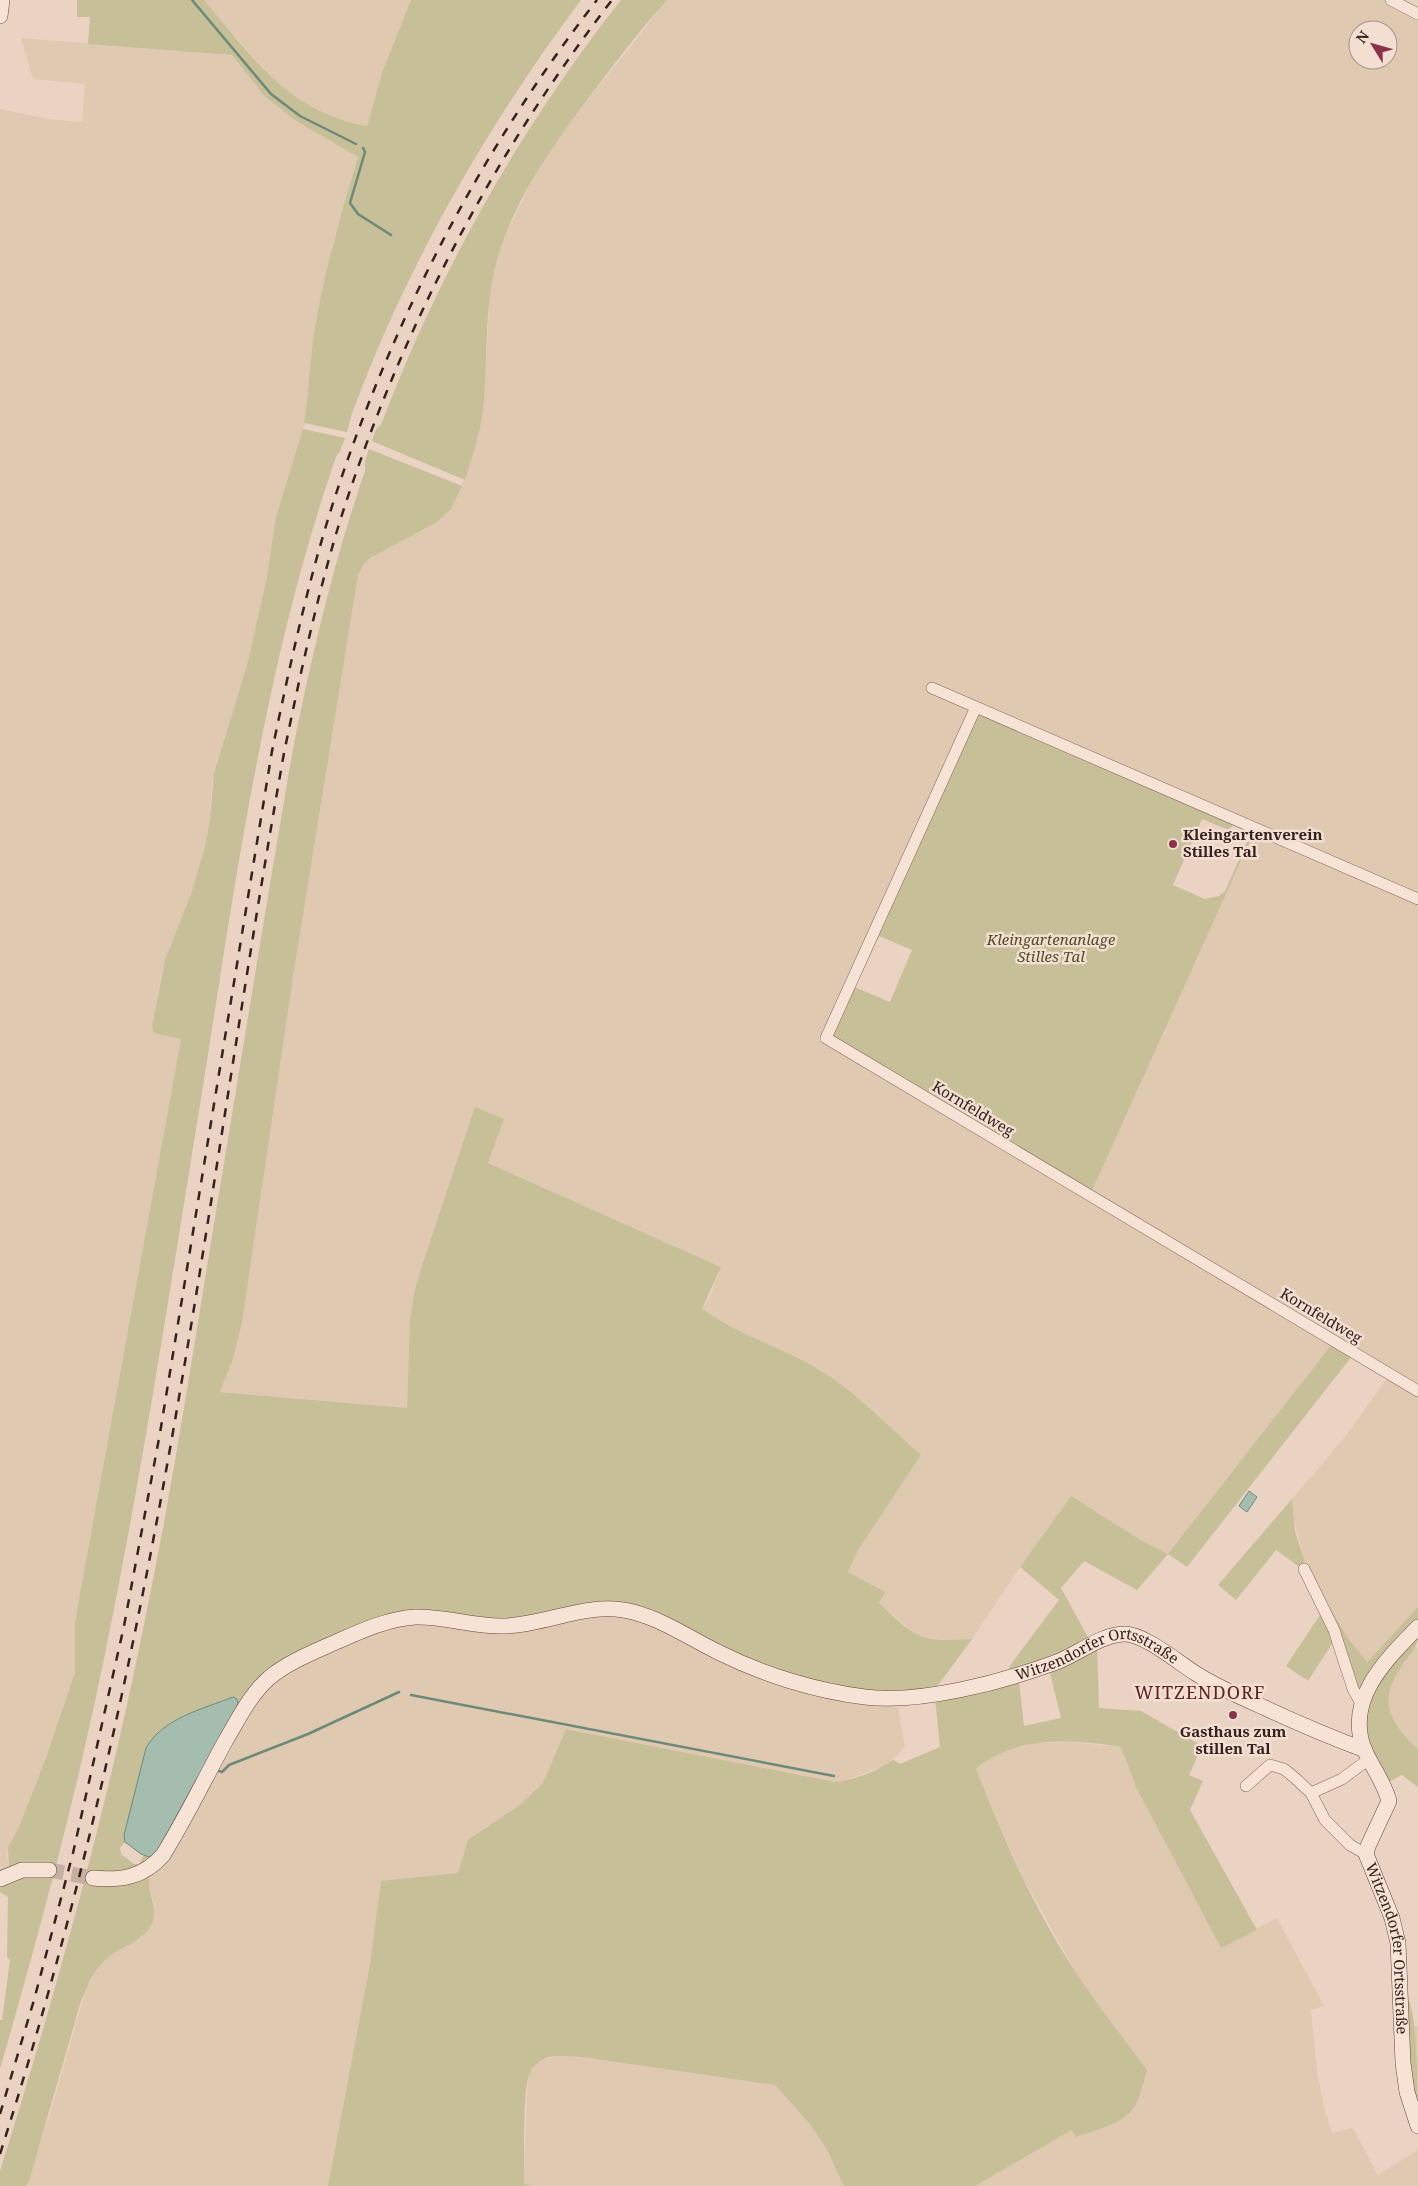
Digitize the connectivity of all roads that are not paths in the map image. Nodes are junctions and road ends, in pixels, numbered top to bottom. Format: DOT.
graph roads {
  1 [pos="2,0"];
  2 [pos="1390,0"];
  3 [pos="1418,14"];
  4 [pos="0,16"];
  5 [pos="932,688"];
  6 [pos="976,707"];
  7 [pos="1418,899"];
  8 [pos="1418,1391"];
  9 [pos="1304,1569"];
  10 [pos="1418,1627"];
  11 [pos="1362,1705"];
  12 [pos="1367,1755"];
  13 [pos="1246,1786"];
  14 [pos="1311,1794"];
  15 [pos="1366,1854"];
  16 [pos="49,1870"];
  17 [pos="93,1878"];
  18 [pos="0,1879"];
  19 [pos="1418,2126"];
  1 -- 4 [label="street"];
  2 -- 3 [label="street"];
  5 -- 6 [label="street"];
  6 -- 7 [label="street"];
  6 -- 8 [label="street, Kornfeldweg"];
  9 -- 11 [label="street"];
  10 -- 11 [label="street"];
  11 -- 12 [label="street"];
  12 -- 14 [label="street"];
  12 -- 15 [label="street, Witzendorfer Ortsstraße"];
  12 -- 17 [label="street, Witzendorfer Ortsstraße"];
  13 -- 14 [label="street"];
  14 -- 15 [label="street"];
  15 -- 19 [label="street, Witzendorfer Ortsstraße"];
  16 -- 18 [label="street"];
}
